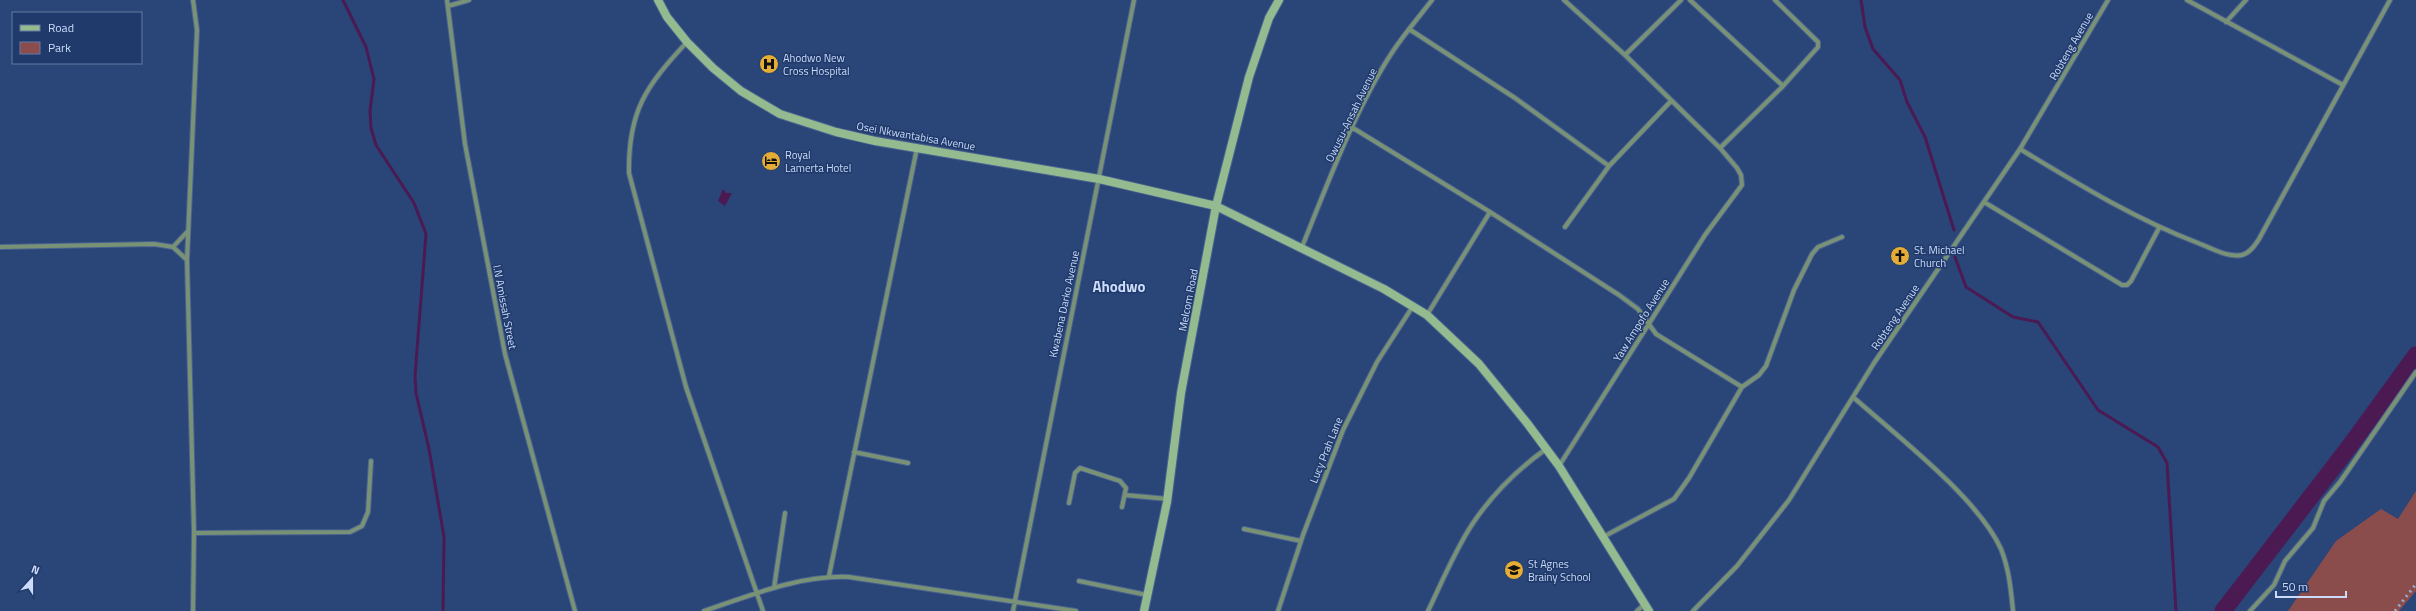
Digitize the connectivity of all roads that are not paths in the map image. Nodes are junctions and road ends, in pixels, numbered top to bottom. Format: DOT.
graph roads {
  1 [pos="193,0"];
  2 [pos="447,0"];
  3 [pos="469,0"];
  4 [pos="658,0"];
  5 [pos="1134,0"];
  6 [pos="1279,0"];
  7 [pos="1432,0"];
  8 [pos="1564,0"];
  9 [pos="1681,0"];
  10 [pos="1690,0"];
  11 [pos="1775,0"];
  12 [pos="2108,0"];
  13 [pos="2188,0"];
  14 [pos="2246,0"];
  15 [pos="2390,0"];
  16 [pos="448,6"];
  17 [pos="2226,22"];
  18 [pos="1409,29"];
  19 [pos="687,42"];
  20 [pos="1625,55"];
  21 [pos="2343,85"];
  22 [pos="1783,86"];
  23 [pos="1671,101"];
  24 [pos="1353,128"];
  25 [pos="917,148"];
  26 [pos="1720,148"];
  27 [pos="2020,150"];
  28 [pos="1609,166"];
  29 [pos="1099,179"];
  30 [pos="1984,202"];
  31 [pos="1216,206"];
  32 [pos="1490,212"];
  33 [pos="1565,227"];
  34 [pos="2159,228"];
  35 [pos="188,231"];
  36 [pos="1842,237"];
  37 [pos="0,247"];
  38 [pos="173,247"];
  39 [pos="1302,247"];
  40 [pos="187,260"];
  41 [pos="1413,306"];
  42 [pos="1427,315"];
  43 [pos="1648,326"];
  44 [pos="2416,372"];
  45 [pos="1742,386"];
  46 [pos="1853,397"];
  47 [pos="1546,449"];
  48 [pos="854,452"];
  49 [pos="370,461"];
  50 [pos="908,463"];
  51 [pos="1559,466"];
  52 [pos="1125,495"];
  53 [pos="1168,499"];
  54 [pos="1069,503"];
  55 [pos="1122,507"];
  56 [pos="785,513"];
  57 [pos="1244,529"];
  58 [pos="194,533"];
  59 [pos="1603,537"];
  60 [pos="1301,541"];
  61 [pos="829,576"];
  62 [pos="1079,581"];
  63 [pos="774,588"];
  64 [pos="757,593"];
  65 [pos="1149,595"];
  66 [pos="1015,602"];
  67 [pos="1647,608"];
  68 [pos="193,611"];
  69 [pos="575,611"];
  70 [pos="704,611"];
  71 [pos="763,611"];
  72 [pos="1013,611"];
  73 [pos="1076,611"];
  74 [pos="1144,611"];
  75 [pos="1278,611"];
  76 [pos="1428,611"];
  77 [pos="1637,611"];
  78 [pos="1693,611"];
  79 [pos="2013,611"];
  80 [pos="2250,611"];
  1 -- 35 [label="street"];
  2 -- 16 [label="street, I.N Amissah Street"];
  3 -- 16 [label="street"];
  4 -- 19 [label="main road, Osei Nkwantabisa Avenue"];
  5 -- 29 [label="street, Kwabena Darko Avenue"];
  6 -- 31 [label="main road, Melcom Road"];
  7 -- 18 [label="street, Owusu-Ansah Avenue"];
  8 -- 20 [label="street"];
  9 -- 20 [label="street"];
  10 -- 22 [label="street"];
  11 -- 22 [label="street"];
  12 -- 27 [label="street, Robteng Avenue"];
  13 -- 17 [label="street"];
  14 -- 17 [label="street"];
  15 -- 21 [label="street"];
  16 -- 69 [label="street, I.N Amissah Street"];
  17 -- 21 [label="street"];
  18 -- 24 [label="street, Owusu-Ansah Avenue"];
  18 -- 28 [label="street"];
  19 -- 25 [label="main road, Osei Nkwantabisa Avenue"];
  19 -- 64 [label="street"];
  20 -- 23 [label="street"];
  21 -- 34 [label="street"];
  22 -- 26 [label="street"];
  23 -- 26 [label="street"];
  23 -- 28 [label="street"];
  24 -- 32 [label="street"];
  24 -- 39 [label="street, Owusu-Ansah Avenue"];
  25 -- 29 [label="main road, Osei Nkwantabisa Avenue"];
  25 -- 48 [label="street"];
  26 -- 43 [label="street, Yaw Ampofo Avenue"];
  27 -- 30 [label="street, Robteng Avenue"];
  27 -- 34 [label="street"];
  28 -- 33 [label="street"];
  29 -- 31 [label="main road, Osei Nkwantabisa Avenue"];
  29 -- 66 [label="street, Kwabena Darko Avenue"];
  30 -- 34 [label="street"];
  30 -- 46 [label="street, Robteng Avenue"];
  31 -- 39 [label="main road, Osei Nkwantabisa Avenue"];
  31 -- 53 [label="main road, Melcom Road"];
  32 -- 42 [label="street"];
  32 -- 43 [label="street"];
  35 -- 38 [label="street"];
  35 -- 40 [label="street"];
  36 -- 45 [label="street"];
  37 -- 38 [label="street"];
  38 -- 40 [label="street"];
  39 -- 41 [label="main road, Osei Nkwantabisa Avenue"];
  40 -- 58 [label="street"];
  41 -- 42 [label="main road, Osei Nkwantabisa Avenue"];
  41 -- 60 [label="street, Lucy Prah Lane"];
  42 -- 47 [label="main road, Osei Nkwantabisa Avenue"];
  43 -- 45 [label="street"];
  43 -- 51 [label="street, Yaw Ampofo Avenue"];
  44 -- 80 [label="street"];
  45 -- 59 [label="street"];
  46 -- 78 [label="street, Robteng Avenue"];
  46 -- 79 [label="street"];
  47 -- 51 [label="main road, Osei Nkwantabisa Avenue"];
  47 -- 76 [label="street"];
  48 -- 50 [label="street"];
  48 -- 61 [label="street"];
  49 -- 58 [label="street"];
  51 -- 59 [label="main road, Osei Nkwantabisa Avenue"];
  52 -- 53 [label="street"];
  52 -- 54 [label="street"];
  52 -- 55 [label="street"];
  53 -- 65 [label="main road, Melcom Road"];
  56 -- 63 [label="street"];
  57 -- 60 [label="street"];
  58 -- 68 [label="street"];
  59 -- 67 [label="main road, Osei Nkwantabisa Avenue"];
  60 -- 75 [label="street, Lucy Prah Lane"];
  61 -- 63 [label="street"];
  61 -- 66 [label="street"];
  62 -- 65 [label="street"];
  63 -- 64 [label="street"];
  64 -- 70 [label="street"];
  64 -- 71 [label="street"];
  65 -- 74 [label="main road, Melcom Road"];
  66 -- 72 [label="street, Kwabena Darko Avenue"];
  66 -- 73 [label="street"];
  67 -- 77 [label="street"];
}
